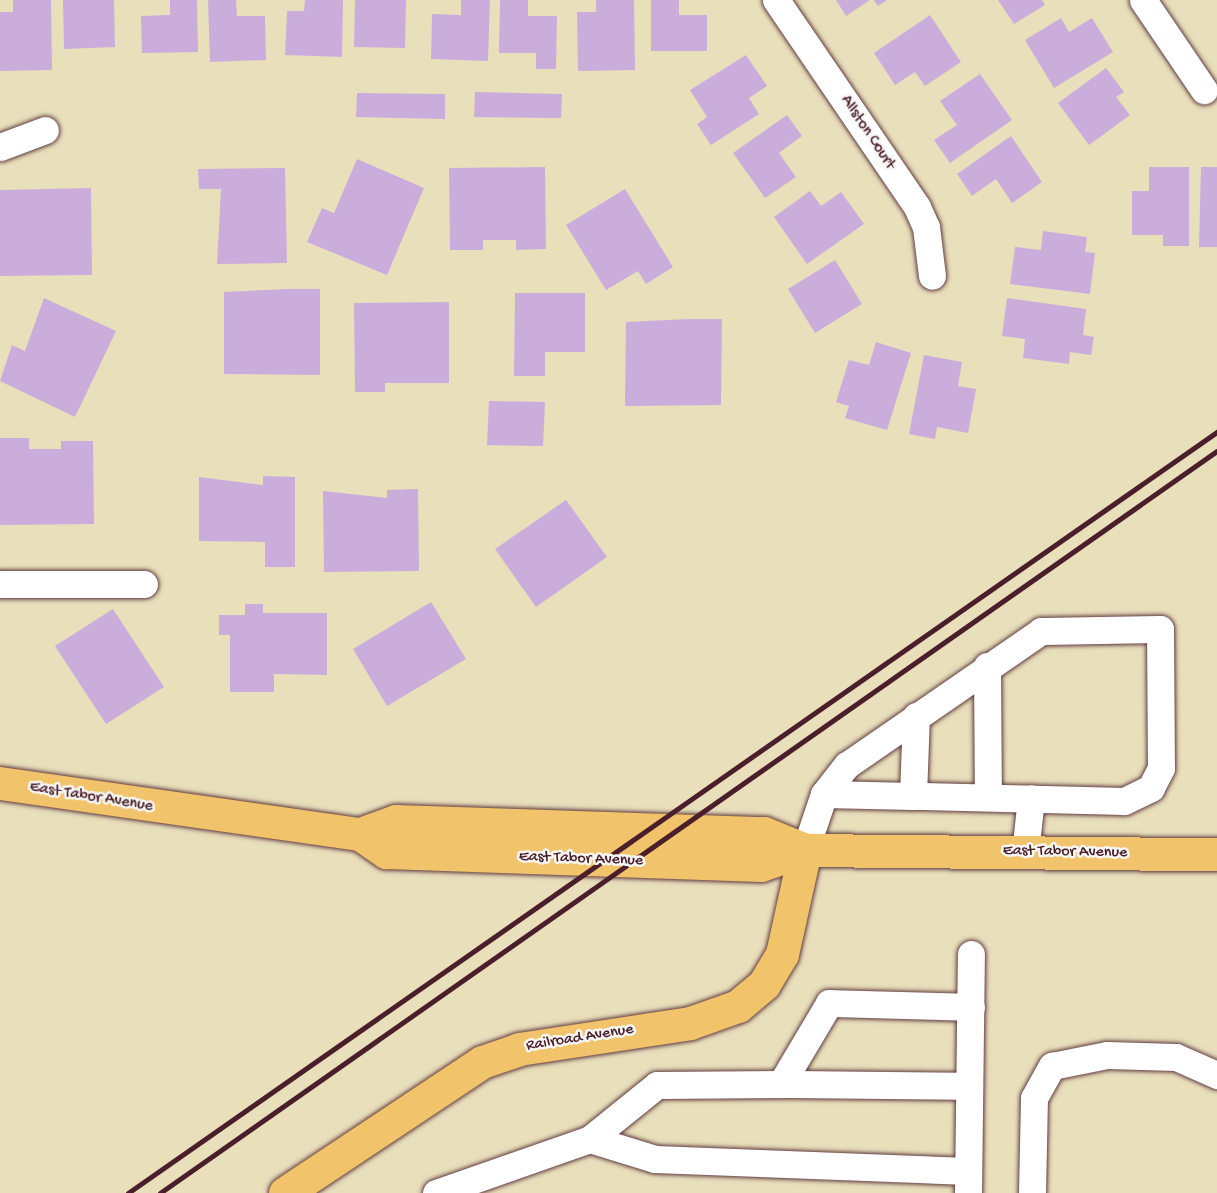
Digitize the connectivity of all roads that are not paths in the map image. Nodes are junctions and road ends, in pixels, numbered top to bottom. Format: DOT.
graph roads {
  1 [pos="776,0"];
  2 [pos="1143,0"];
  3 [pos="1204,90"];
  4 [pos="45,130"];
  5 [pos="0,147"];
  6 [pos="932,276"];
  7 [pos="0,584"];
  8 [pos="144,584"];
  9 [pos="987,666"];
  10 [pos="916,716"];
  11 [pos="0,783"];
  12 [pos="824,794"];
  13 [pos="913,796"];
  14 [pos="988,797"];
  15 [pos="1031,798"];
  16 [pos="805,850"];
  17 [pos="1025,853"];
  18 [pos="1217,855"];
  19 [pos="971,954"];
  20 [pos="970,1007"];
  21 [pos="1217,1075"];
  22 [pos="781,1084"];
  23 [pos="969,1086"];
  24 [pos="591,1139"];
  25 [pos="968,1182"];
  26 [pos="291,1191"];
  27 [pos="435,1193"];
  28 [pos="1032,1193"];
  1 -- 6 [label="street, Allston Court"];
  2 -- 3 [label="street"];
  4 -- 5 [label="street"];
  7 -- 8 [label="street"];
  9 -- 10 [label="street"];
  9 -- 14 [label="street"];
  9 -- 15 [label="street"];
  10 -- 12 [label="street"];
  10 -- 13 [label="street"];
  11 -- 16 [label="main road, East Tabor Avenue"];
  12 -- 13 [label="street"];
  12 -- 16 [label="street"];
  13 -- 14 [label="street"];
  14 -- 15 [label="street"];
  15 -- 17 [label="street"];
  16 -- 17 [label="main road, East Tabor Avenue"];
  16 -- 26 [label="main road, Railroad Avenue"];
  17 -- 18 [label="main road, East Tabor Avenue"];
  19 -- 20 [label="street"];
  20 -- 22 [label="street"];
  20 -- 23 [label="street"];
  21 -- 28 [label="street"];
  22 -- 23 [label="street"];
  22 -- 24 [label="street"];
  23 -- 25 [label="street"];
  24 -- 25 [label="street"];
  24 -- 27 [label="street"];
}
